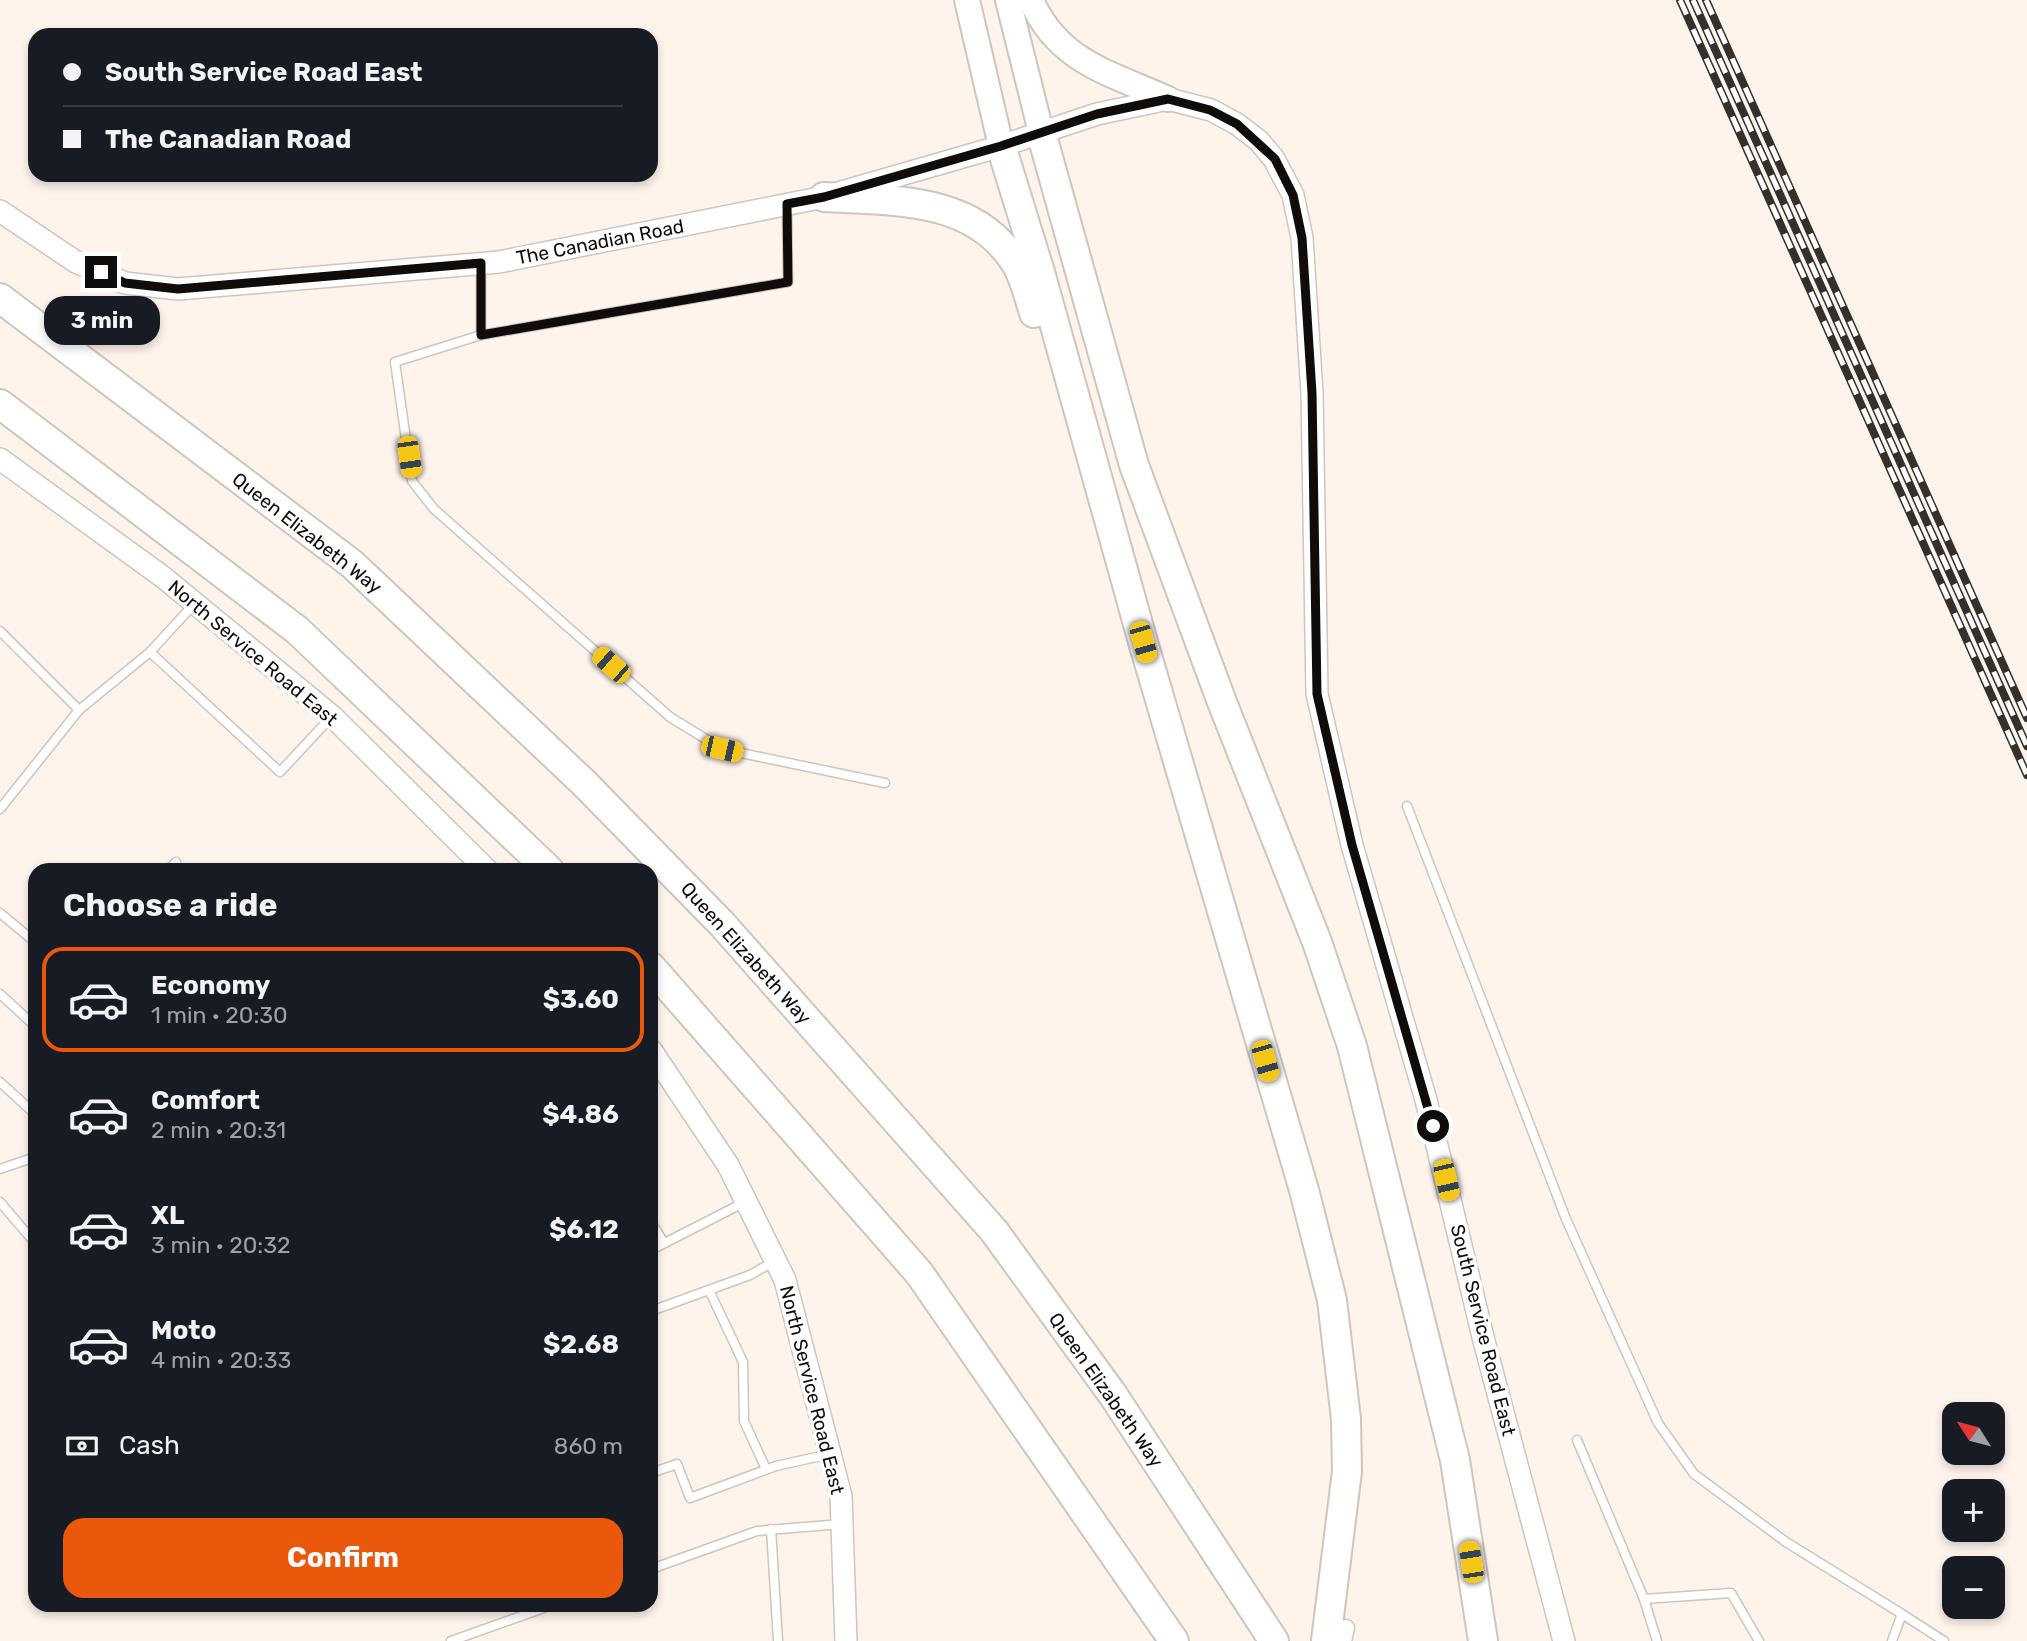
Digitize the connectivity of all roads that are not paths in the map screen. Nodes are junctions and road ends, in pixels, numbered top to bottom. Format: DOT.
graph roads {
  1 [pos="968,0"];
  2 [pos="1008,0"];
  3 [pos="1031,0"];
  4 [pos="1168,99"];
  5 [pos="1041,132"];
  6 [pos="1001,146"];
  7 [pos="824,197"];
  8 [pos="787,204"];
  9 [pos="0,211"];
  10 [pos="481,263"];
  11 [pos="0,298"];
  12 [pos="481,335"];
  13 [pos="1071,388"];
  14 [pos="0,404"];
  15 [pos="0,459"];
  16 [pos="195,603"];
  17 [pos="0,631"];
  18 [pos="150,652"];
  19 [pos="79,710"];
  20 [pos="332,716"];
  21 [pos="886,783"];
  22 [pos="1407,806"];
  23 [pos="0,809"];
  24 [pos="480,863"];
  25 [pos="542,863"];
  26 [pos="0,913"];
  27 [pos="28,936"];
  28 [pos="658,975"];
  29 [pos="0,994"];
  30 [pos="28,1020"];
  31 [pos="658,1060"];
  32 [pos="0,1082"];
  33 [pos="28,1108"];
  34 [pos="28,1159"];
  35 [pos="0,1169"];
  36 [pos="0,1202"];
  37 [pos="746,1202"];
  38 [pos="658,1233"];
  39 [pos="28,1235"];
  40 [pos="664,1243"];
  41 [pos="658,1246"];
  42 [pos="775,1261"];
  43 [pos="709,1290"];
  44 [pos="658,1308"];
  45 [pos="1577,1440"];
  46 [pos="830,1454"];
  47 [pos="766,1469"];
  48 [pos="658,1471"];
  49 [pos="842,1524"];
  50 [pos="771,1529"];
  51 [pos="658,1566"];
  52 [pos="1644,1598"];
  53 [pos="532,1612"];
  54 [pos="1902,1614"];
  55 [pos="1336,1631"];
  56 [pos="454,1640"];
  57 [pos="778,1641"];
  58 [pos="846,1641"];
  59 [pos="1174,1641"];
  60 [pos="1274,1641"];
  61 [pos="1483,1641"];
  62 [pos="1564,1641"];
  63 [pos="1657,1641"];
  64 [pos="1759,1641"];
  65 [pos="1892,1641"];
  66 [pos="1944,1641"];
  1 -- 6 [label="main road"];
  2 -- 5 [label="main road"];
  3 -- 4 [label="main road"];
  4 -- 5 [label="street, South Service Road East"];
  4 -- 62 [label="street, South Service Road East"];
  5 -- 6 [label="street, South Service Road East"];
  5 -- 61 [label="highway"];
  6 -- 7 [label="street, The Canadian Road"];
  6 -- 13 [label="highway"];
  7 -- 8 [label="street, The Canadian Road"];
  7 -- 13 [label="highway"];
  8 -- 10 [label="street, The Canadian Road"];
  8 -- 12 [label="lane"];
  9 -- 10 [label="street, The Canadian Road"];
  10 -- 12 [label="lane"];
  11 -- 60 [label="highway, Queen Elizabeth Way"];
  12 -- 21 [label="lane"];
  13 -- 55 [label="highway"];
  14 -- 25 [label="highway"];
  15 -- 16 [label="street, North Service Road East"];
  16 -- 18 [label="lane"];
  16 -- 20 [label="street, North Service Road East"];
  17 -- 19 [label="lane"];
  18 -- 19 [label="lane"];
  18 -- 20 [label="lane"];
  19 -- 23 [label="lane"];
  20 -- 24 [label="street, North Service Road East"];
  22 -- 54 [label="lane"];
  26 -- 27 [label="lane"];
  28 -- 59 [label="highway"];
  29 -- 30 [label="lane"];
  31 -- 37 [label="street, North Service Road East"];
  32 -- 33 [label="lane"];
  34 -- 35 [label="lane"];
  36 -- 39 [label="lane"];
  37 -- 40 [label="lane"];
  37 -- 42 [label="street, North Service Road East"];
  38 -- 40 [label="lane"];
  40 -- 41 [label="lane"];
  42 -- 43 [label="lane"];
  42 -- 46 [label="street, North Service Road East"];
  43 -- 44 [label="lane"];
  43 -- 47 [label="lane"];
  45 -- 52 [label="lane"];
  46 -- 47 [label="lane"];
  46 -- 49 [label="street, North Service Road East"];
  47 -- 48 [label="lane"];
  49 -- 50 [label="lane"];
  49 -- 58 [label="street, North Service Road East"];
  50 -- 51 [label="lane"];
  50 -- 57 [label="lane"];
  52 -- 63 [label="lane"];
  52 -- 64 [label="lane"];
  53 -- 56 [label="lane"];
  54 -- 65 [label="lane"];
  54 -- 66 [label="lane"];
}
